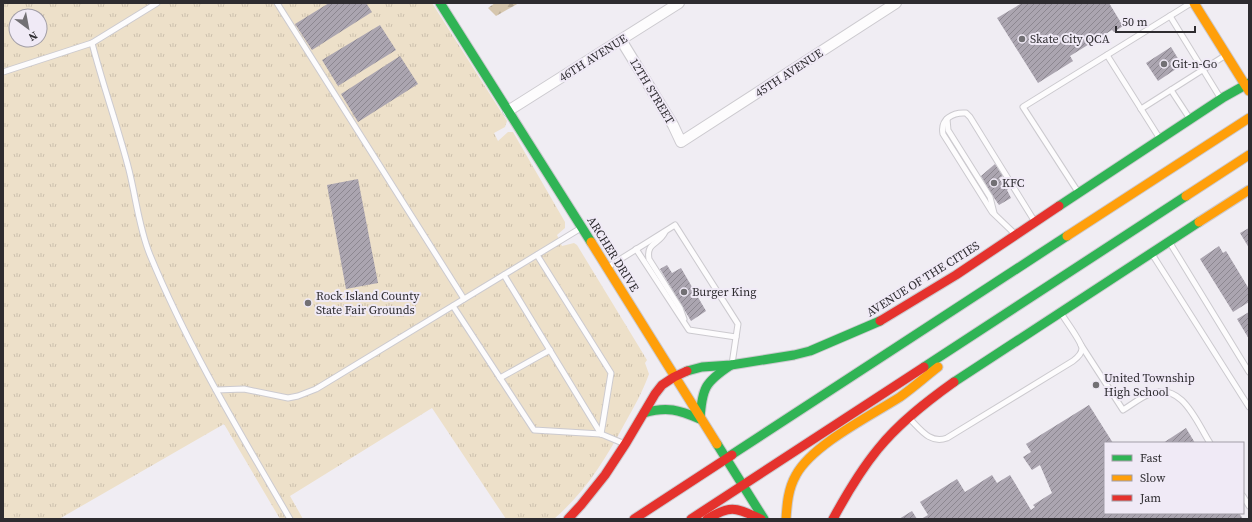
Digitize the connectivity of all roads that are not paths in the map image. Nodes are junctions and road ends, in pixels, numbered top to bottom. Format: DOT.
graph roads {
  1 [pos="157,3"];
  2 [pos="277,3"];
  3 [pos="440,3"];
  4 [pos="679,3"];
  5 [pos="896,3"];
  6 [pos="1193,3"];
  7 [pos="1170,16"];
  8 [pos="621,40"];
  9 [pos="92,43"];
  10 [pos="1107,55"];
  11 [pos="1226,55"];
  12 [pos="1203,69"];
  13 [pos="3,72"];
  14 [pos="1248,86"];
  15 [pos="1171,90"];
  16 [pos="1221,99"];
  17 [pos="1141,109"];
  18 [pos="508,111"];
  19 [pos="1249,118"];
  20 [pos="1190,120"];
  21 [pos="1160,140"];
  22 [pos="681,142"];
  23 [pos="1249,155"];
  24 [pos="1249,190"];
  25 [pos="1079,194"];
  26 [pos="1035,222"];
  27 [pos="582,227"];
  28 [pos="666,231"];
  29 [pos="1016,235"];
  30 [pos="1170,242"];
  31 [pos="636,249"];
  32 [pos="1152,253"];
  33 [pos="537,255"];
  34 [pos="607,268"];
  35 [pos="504,274"];
  36 [pos="464,299"];
  37 [pos="453,306"];
  38 [pos="1060,313"];
  39 [pos="993,321"];
  40 [pos="688,330"];
  41 [pos="736,337"];
  42 [pos="910,339"];
  43 [pos="1079,342"];
  44 [pos="550,350"];
  45 [pos="731,365"];
  46 [pos="1249,372"];
  47 [pos="674,377"];
  48 [pos="500,378"];
  49 [pos="216,390"];
  50 [pos="1249,407"];
  51 [pos="644,413"];
  52 [pos="909,418"];
  53 [pos="700,419"];
  54 [pos="601,434"];
  55 [pos="1209,442"];
  56 [pos="625,444"];
  57 [pos="746,446"];
  58 [pos="726,459"];
  59 [pos="743,486"];
  60 [pos="766,518"];
  61 [pos="290,519"];
  62 [pos="568,519"];
  63 [pos="634,519"];
  64 [pos="691,519"];
  65 [pos="707,519"];
  66 [pos="786,519"];
  67 [pos="833,519"];
  1 -- 9 [label="lane"];
  2 -- 36 [label="lane"];
  3 -- 18 [label="street, ARCHER DRIVE"];
  4 -- 8 [label="street, 46TH AVENUE"];
  5 -- 22 [label="street, 45TH AVENUE"];
  6 -- 7 [label="lane"];
  6 -- 11 [label="street"];
  7 -- 10 [label="lane"];
  7 -- 12 [label="lane"];
  8 -- 18 [label="street, 46TH AVENUE"];
  8 -- 22 [label="street, 12TH STREET"];
  9 -- 13 [label="lane"];
  9 -- 49 [label="lane"];
  10 -- 17 [label="lane"];
  10 -- 25 [label="lane"];
  11 -- 12 [label="lane"];
  11 -- 14 [label="street"];
  12 -- 15 [label="lane"];
  12 -- 16 [label="lane"];
  14 -- 16 [label="street, AVENUE OF THE CITIES"];
  15 -- 17 [label="lane"];
  15 -- 20 [label="lane"];
  16 -- 20 [label="street, AVENUE OF THE CITIES"];
  17 -- 21 [label="lane"];
  18 -- 27 [label="street, ARCHER DRIVE"];
  19 -- 57 [label="street"];
  20 -- 21 [label="street, AVENUE OF THE CITIES"];
  21 -- 25 [label="street, AVENUE OF THE CITIES"];
  23 -- 39 [label="street"];
  24 -- 30 [label="street"];
  25 -- 26 [label="street, AVENUE OF THE CITIES"];
  26 -- 29 [label="street, AVENUE OF THE CITIES"];
  26 -- 29 [label="lane"];
  27 -- 33 [label="lane"];
  27 -- 34 [label="street, ARCHER DRIVE"];
  28 -- 31 [label="lane"];
  28 -- 40 [label="lane"];
  28 -- 41 [label="lane"];
  29 -- 45 [label="street, AVENUE OF THE CITIES"];
  30 -- 32 [label="street"];
  30 -- 46 [label="lane"];
  31 -- 34 [label="lane"];
  31 -- 40 [label="lane"];
  32 -- 38 [label="street"];
  32 -- 50 [label="lane"];
  33 -- 35 [label="lane"];
  33 -- 54 [label="lane"];
  34 -- 47 [label="street, ARCHER DRIVE"];
  35 -- 36 [label="lane"];
  35 -- 44 [label="lane"];
  36 -- 37 [label="lane"];
  37 -- 48 [label="lane"];
  37 -- 49 [label="lane"];
  38 -- 43 [label="lane"];
  38 -- 52 [label="street"];
  39 -- 59 [label="street"];
  39 -- 66 [label="street"];
  40 -- 41 [label="lane"];
  41 -- 45 [label="lane"];
  42 -- 57 [label="street"];
  43 -- 52 [label="lane"];
  43 -- 55 [label="lane"];
  44 -- 48 [label="lane"];
  44 -- 54 [label="lane"];
  45 -- 47 [label="street, AVENUE OF THE CITIES"];
  45 -- 53 [label="street"];
  47 -- 51 [label="street, AVENUE OF THE CITIES"];
  47 -- 53 [label="street, ARCHER DRIVE"];
  48 -- 54 [label="lane"];
  49 -- 61 [label="lane"];
  51 -- 53 [label="street"];
  51 -- 56 [label="street, AVENUE OF THE CITIES"];
  52 -- 67 [label="street"];
  53 -- 58 [label="street, ARCHER DRIVE"];
  54 -- 56 [label="lane"];
  56 -- 62 [label="street, AVENUE OF THE CITIES"];
  57 -- 58 [label="street"];
  58 -- 59 [label="street, ARCHER DRIVE"];
  58 -- 63 [label="street"];
  59 -- 60 [label="street, ARCHER DRIVE"];
  59 -- 64 [label="street"];
  60 -- 65 [label="street"];
}
